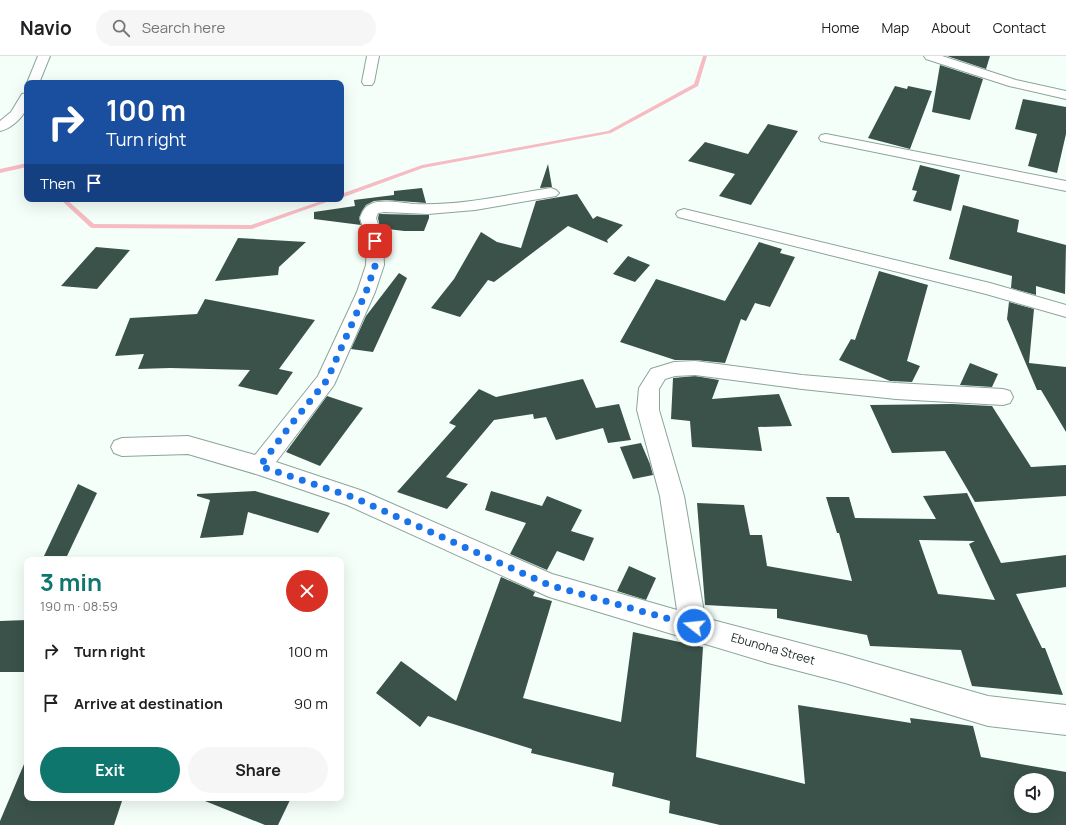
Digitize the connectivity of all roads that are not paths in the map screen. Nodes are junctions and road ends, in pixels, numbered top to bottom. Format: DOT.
graph roads {
  1 [pos="44,56"];
  2 [pos="373,56"];
  3 [pos="930,56"];
  4 [pos="34,80"];
  5 [pos="368,82"];
  6 [pos="1066,95"];
  7 [pos="24,110"];
  8 [pos="0,127"];
  9 [pos="826,138"];
  10 [pos="1066,186"];
  11 [pos="551,193"];
  12 [pos="684,214"];
  13 [pos="1066,311"];
  14 [pos="1003,397"];
  15 [pos="122,446"];
  16 [pos="260,466"];
  17 [pos="694,626"];
  18 [pos="1066,720"];
  1 -- 4 [label="street"];
  2 -- 5 [label="street"];
  3 -- 6 [label="street"];
  7 -- 8 [label="street"];
  9 -- 10 [label="street"];
  11 -- 16 [label="street"];
  12 -- 13 [label="street"];
  14 -- 17 [label="street"];
  15 -- 16 [label="street, Ebunoha Street"];
  16 -- 17 [label="street, Ebunoha Street"];
  17 -- 18 [label="street, Ebunoha Street"];
}
